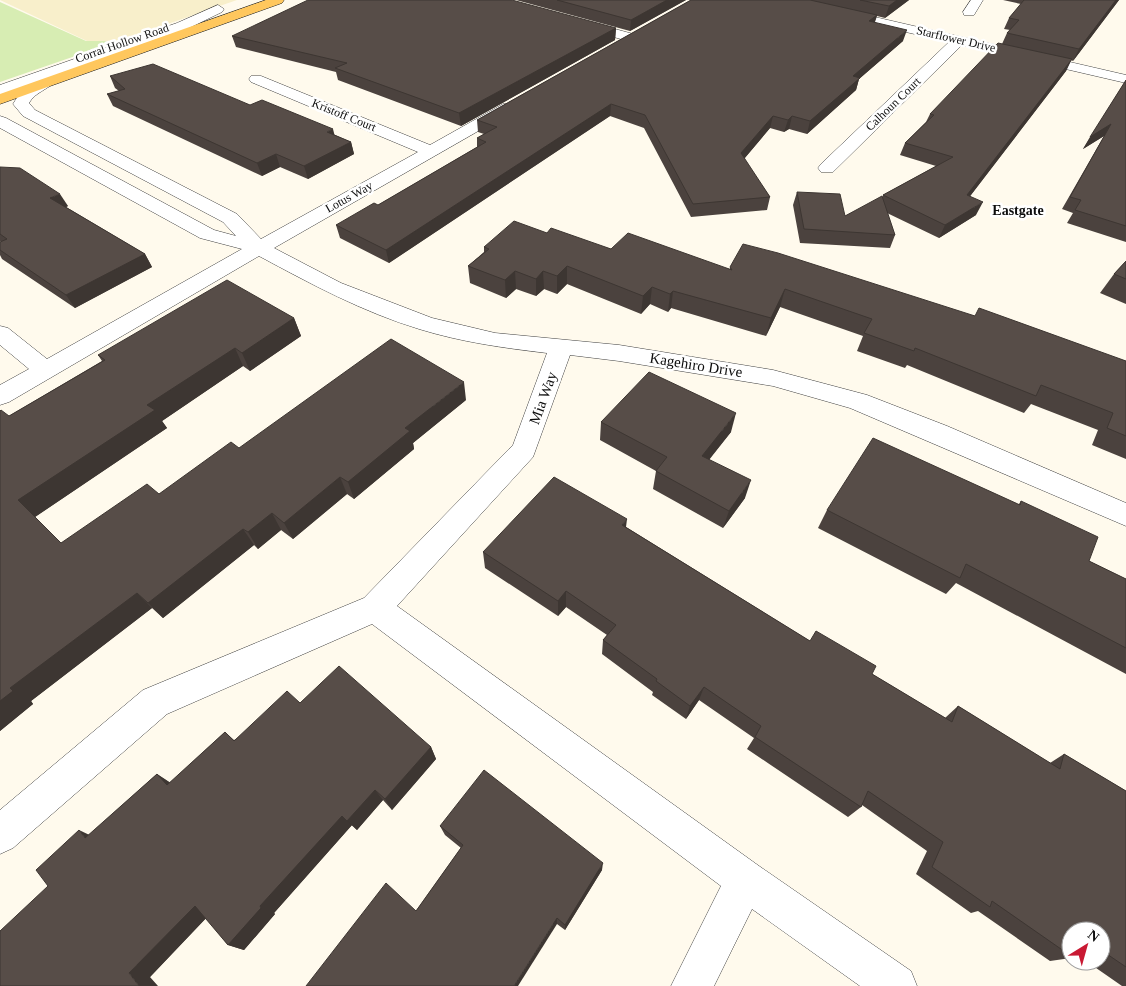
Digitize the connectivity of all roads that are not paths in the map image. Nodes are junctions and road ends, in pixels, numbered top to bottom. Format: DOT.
graph roads {
  1 [pos="244,0"];
  2 [pos="278,0"];
  3 [pos="785,0"];
  4 [pos="977,0"];
  5 [pos="218,9"];
  6 [pos="969,12"];
  7 [pos="567,20"];
  8 [pos="649,28"];
  9 [pos="632,38"];
  10 [pos="959,40"];
  11 [pos="607,52"];
  12 [pos="256,79"];
  13 [pos="1126,79"];
  14 [pos="48,81"];
  15 [pos="0,85"];
  16 [pos="0,90"];
  17 [pos="0,99"];
  18 [pos="523,99"];
  19 [pos="0,121"];
  20 [pos="432,151"];
  21 [pos="827,168"];
  22 [pos="259,248"];
  23 [pos="0,333"];
  24 [pos="561,347"];
  25 [pos="46,370"];
  26 [pos="0,396"];
  27 [pos="1126,515"];
  28 [pos="375,608"];
  29 [pos="0,835"];
  30 [pos="745,880"];
  31 [pos="692,986"];
  32 [pos="896,986"];
  1 -- 5 [label="main road, Corral Hollow Road"];
  2 -- 14 [label="main road"];
  3 -- 10 [label="street, Starflower Drive"];
  4 -- 6 [label="street"];
  5 -- 15 [label="main road, Corral Hollow Road"];
  5 -- 16 [label="street"];
  7 -- 9 [label="street"];
  8 -- 9 [label="street"];
  9 -- 11 [label="street"];
  10 -- 13 [label="street, Starflower Drive"];
  10 -- 21 [label="street, Calhoun Court"];
  12 -- 20 [label="street, Kristoff Court"];
  14 -- 17 [label="main road"];
  14 -- 22 [label="street"];
  18 -- 20 [label="street, Lotus Way"];
  19 -- 22 [label="street"];
  20 -- 22 [label="street, Lotus Way"];
  22 -- 24 [label="street, Kagehiro Drive"];
  22 -- 25 [label="street, Lotus Way"];
  23 -- 25 [label="street"];
  24 -- 27 [label="street, Kagehiro Drive"];
  24 -- 28 [label="street, Mia Way"];
  25 -- 26 [label="street, Lotus Way"];
  28 -- 29 [label="street"];
  28 -- 30 [label="street"];
  30 -- 31 [label="street"];
  30 -- 32 [label="street"];
}
